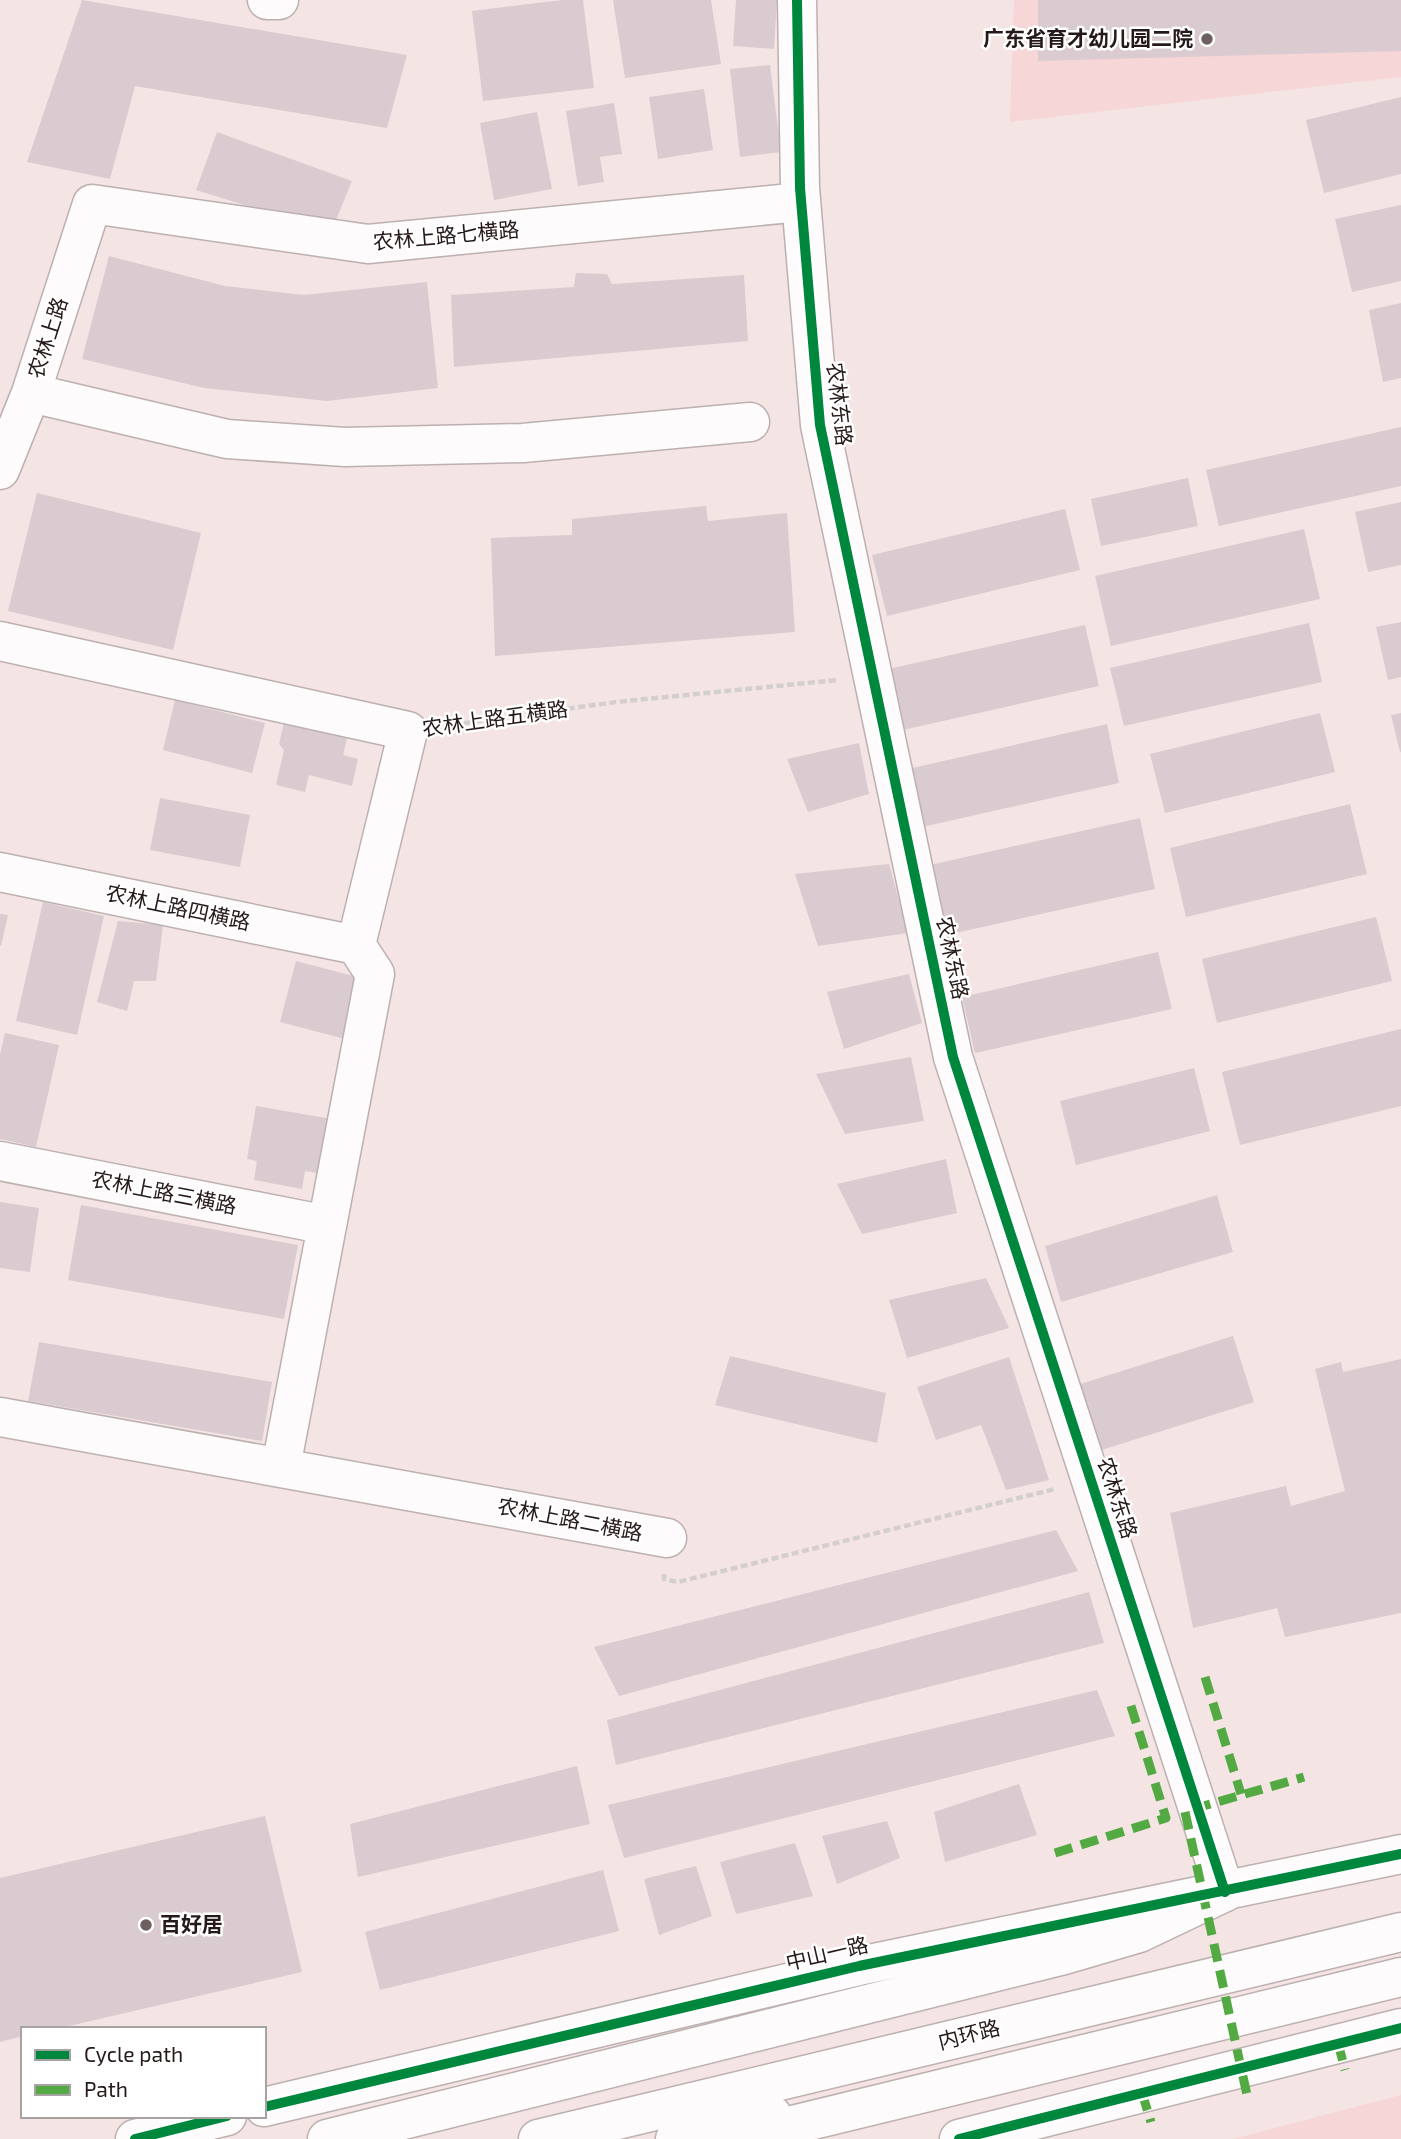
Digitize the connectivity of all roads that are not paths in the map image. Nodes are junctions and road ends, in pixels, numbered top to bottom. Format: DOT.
graph roads {
  1 [pos="267,0"];
  2 [pos="279,0"];
  3 [pos="797,0"];
  4 [pos="801,202"];
  5 [pos="92,204"];
  6 [pos="31,393"];
  7 [pos="750,422"];
  8 [pos="0,470"];
  9 [pos="0,641"];
  10 [pos="0,872"];
  11 [pos="356,945"];
  12 [pos="0,1161"];
  13 [pos="327,1225"];
  14 [pos="0,1417"];
  15 [pos="281,1466"];
  16 [pos="667,1538"];
  17 [pos="1401,1854"];
  18 [pos="1225,1892"];
  19 [pos="1401,1932"];
  20 [pos="1401,1962"];
  21 [pos="1401,1980"];
  22 [pos="1401,2028"];
  23 [pos="266,2107"];
  24 [pos="219,2118"];
  25 [pos="135,2139"];
  26 [pos="327,2139"];
  27 [pos="538,2139"];
  28 [pos="675,2139"];
  29 [pos="735,2139"];
  30 [pos="959,2139"];
  1 -- 2 [label="main road"];
  3 -- 4 [label="main road, 农林东路"];
  4 -- 5 [label="main road, 农林上路七横路"];
  4 -- 18 [label="main road, 农林东路"];
  5 -- 6 [label="main road, 农林上路"];
  6 -- 7 [label="main road"];
  6 -- 8 [label="main road, 农林上路"];
  9 -- 11 [label="main road, 农林上路五横路"];
  10 -- 11 [label="main road, 农林上路四横路"];
  11 -- 13 [label="main road"];
  12 -- 13 [label="main road, 农林上路三横路"];
  13 -- 15 [label="main road"];
  14 -- 15 [label="main road, 农林上路二横路"];
  15 -- 16 [label="main road, 农林上路二横路"];
  17 -- 18 [label="main road, 中山一路"];
  18 -- 23 [label="main road, 中山一路"];
  18 -- 26 [label="main road"];
  19 -- 27 [label="main road, 内环路"];
  20 -- 28 [label="main road"];
  21 -- 29 [label="main road"];
  22 -- 30 [label="main road"];
  24 -- 25 [label="main road"];
}
